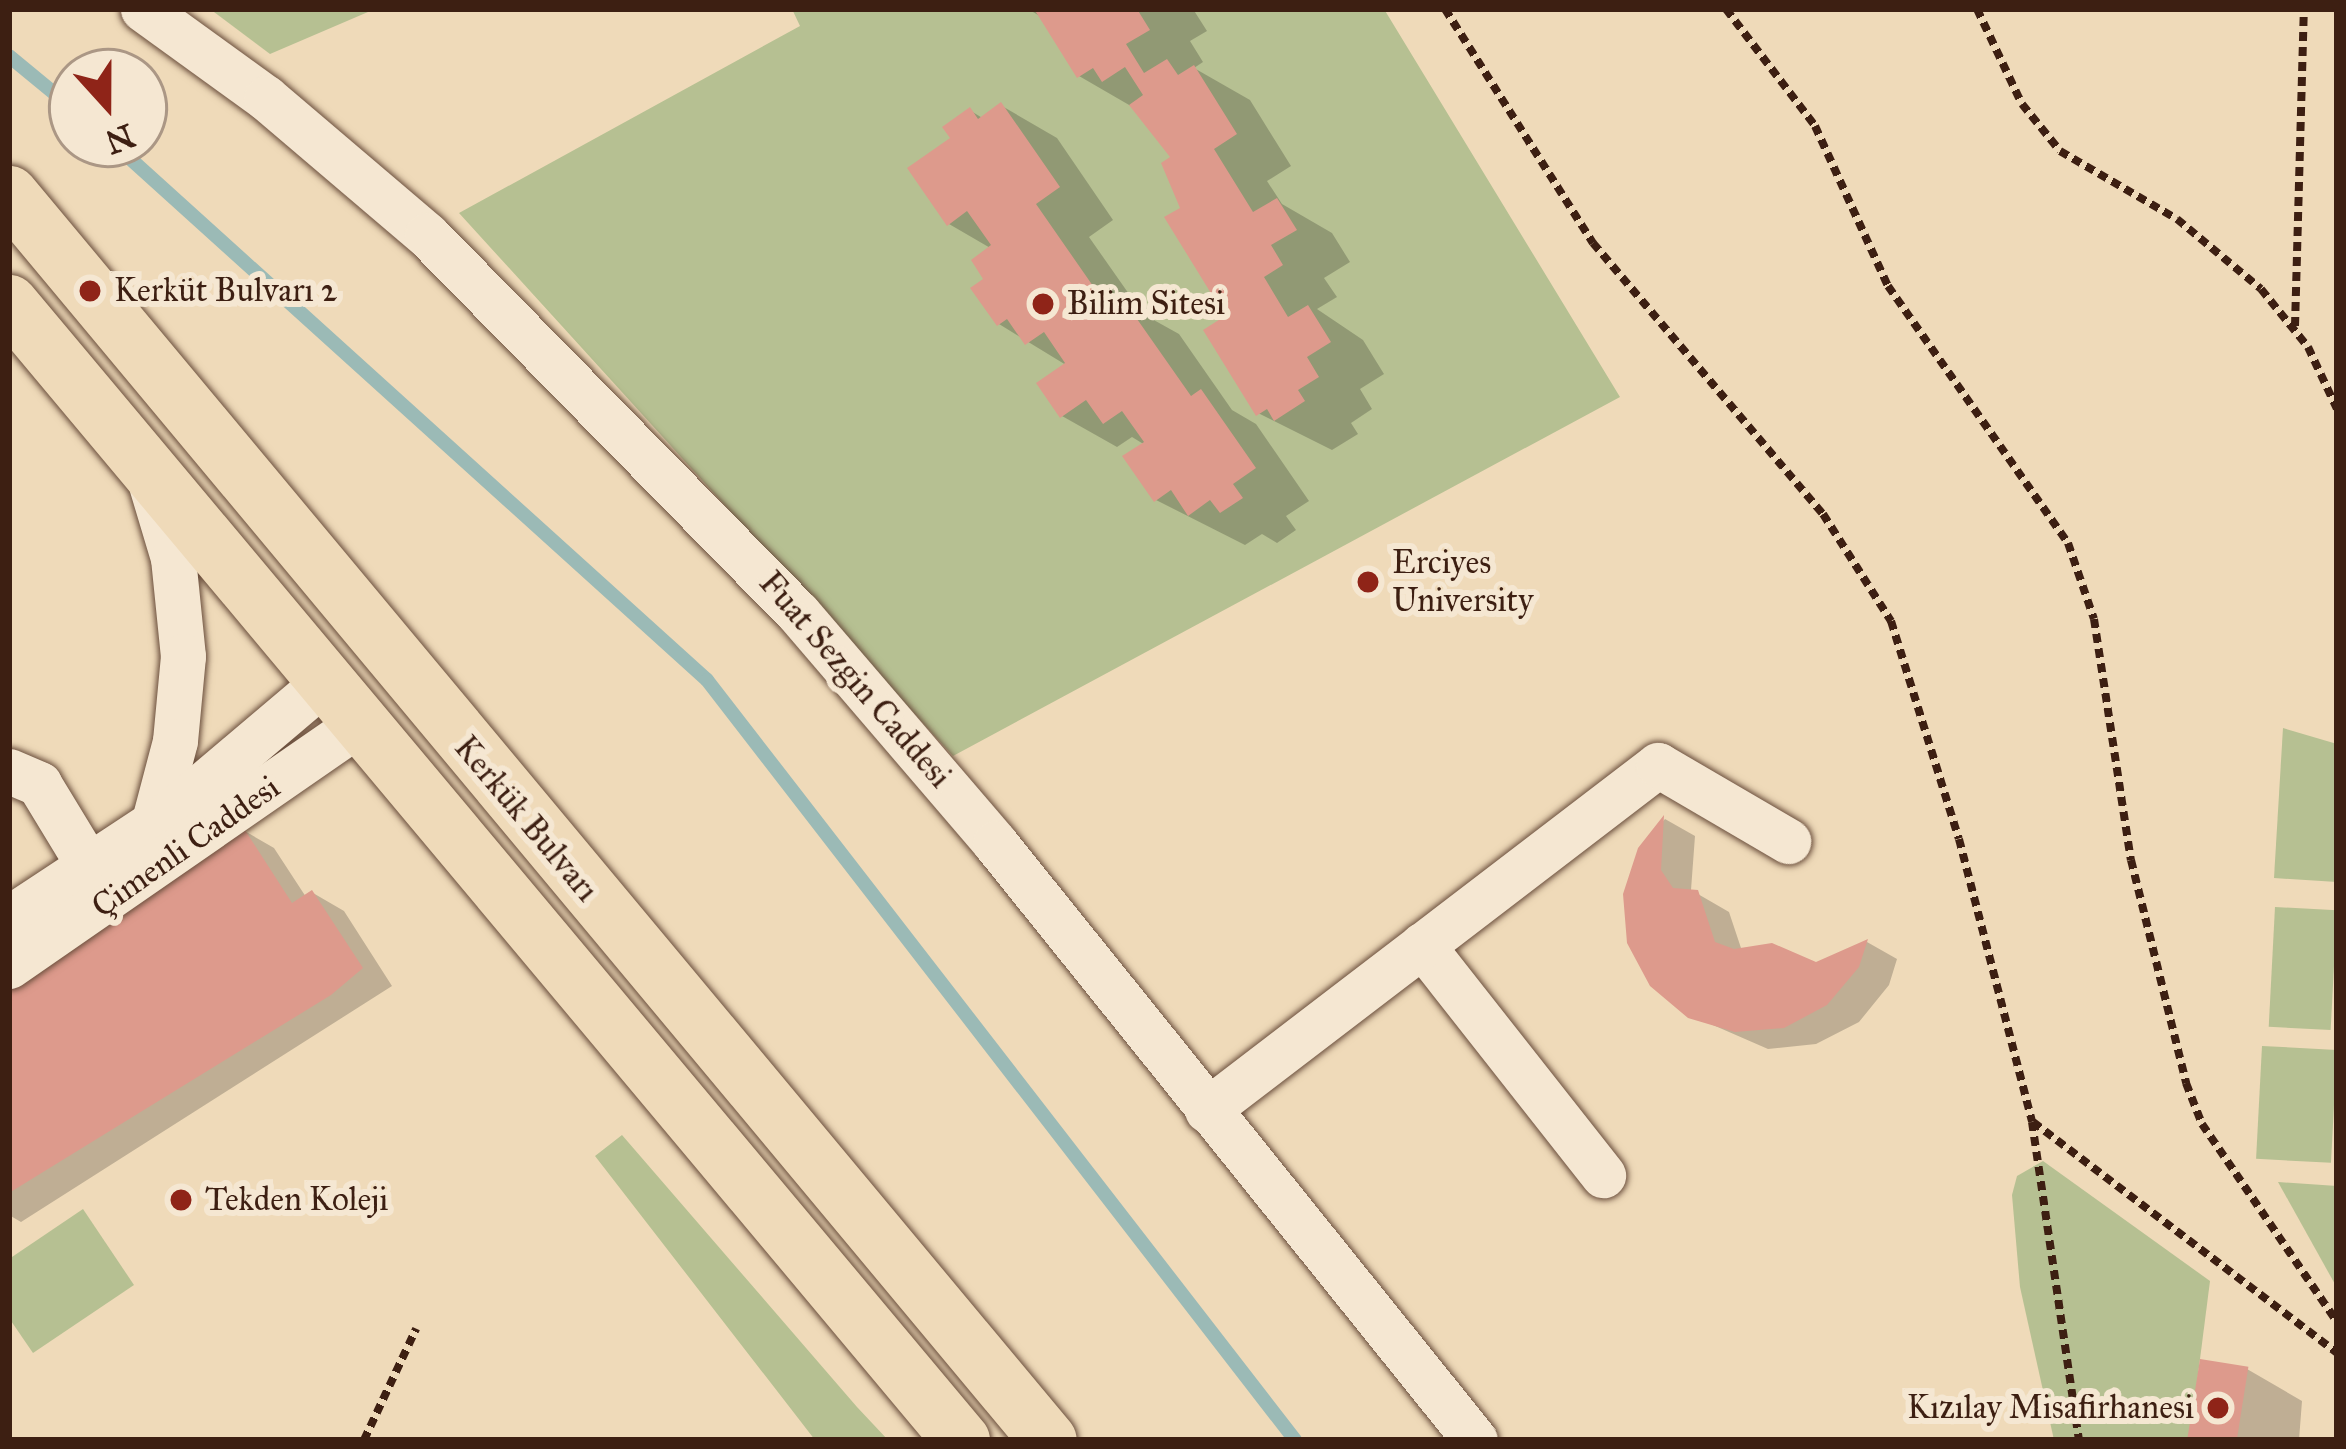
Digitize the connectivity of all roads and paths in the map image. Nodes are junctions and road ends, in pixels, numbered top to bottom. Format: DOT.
graph roads {
  1 [pos="143,9"];
  2 [pos="1444,9"];
  3 [pos="1726,9"];
  4 [pos="1977,9"];
  5 [pos="2304,9"];
  6 [pos="9,194"];
  7 [pos="9,303"];
  8 [pos="2295,327"];
  9 [pos="2337,409"];
  10 [pos="143,464"];
  11 [pos="343,702"];
  12 [pos="9,771"];
  13 [pos="153,824"];
  14 [pos="1788,841"];
  15 [pos="90,868"];
  16 [pos="9,918"];
  17 [pos="1422,945"];
  18 [pos="9,966"];
  19 [pos="1207,1110"];
  20 [pos="2032,1122"];
  21 [pos="1603,1175"];
  22 [pos="2337,1322"];
  23 [pos="416,1329"];
  24 [pos="2337,1353"];
  25 [pos="364,1440"];
  26 [pos="962,1440"];
  27 [pos="1048,1440"];
  28 [pos="1475,1440"];
  29 [pos="2079,1440"];
  1 -- 19 [label="street, Fuat Sezgin Caddesi"];
  2 -- 20 [label="path"];
  3 -- 22 [label="path"];
  4 -- 8 [label="path"];
  5 -- 8 [label="path"];
  6 -- 27 [label="main road, Kerkük Bulvarı"];
  7 -- 10 [label="main road, Kerkük Bulvarı"];
  8 -- 9 [label="path"];
  10 -- 11 [label="main road, Kerkük Bulvarı"];
  10 -- 13 [label="street"];
  11 -- 13 [label="street, Çimenli Caddesi"];
  11 -- 18 [label="street, Çimenli Caddesi"];
  11 -- 26 [label="main road, Kerkük Bulvarı"];
  12 -- 15 [label="street"];
  13 -- 15 [label="street, Çimenli Caddesi"];
  14 -- 17 [label="street"];
  15 -- 16 [label="street, Çimenli Caddesi"];
  17 -- 19 [label="street"];
  17 -- 21 [label="street"];
  19 -- 28 [label="street, Fuat Sezgin Caddesi"];
  20 -- 24 [label="path"];
  20 -- 29 [label="path"];
  23 -- 25 [label="path"];
}
